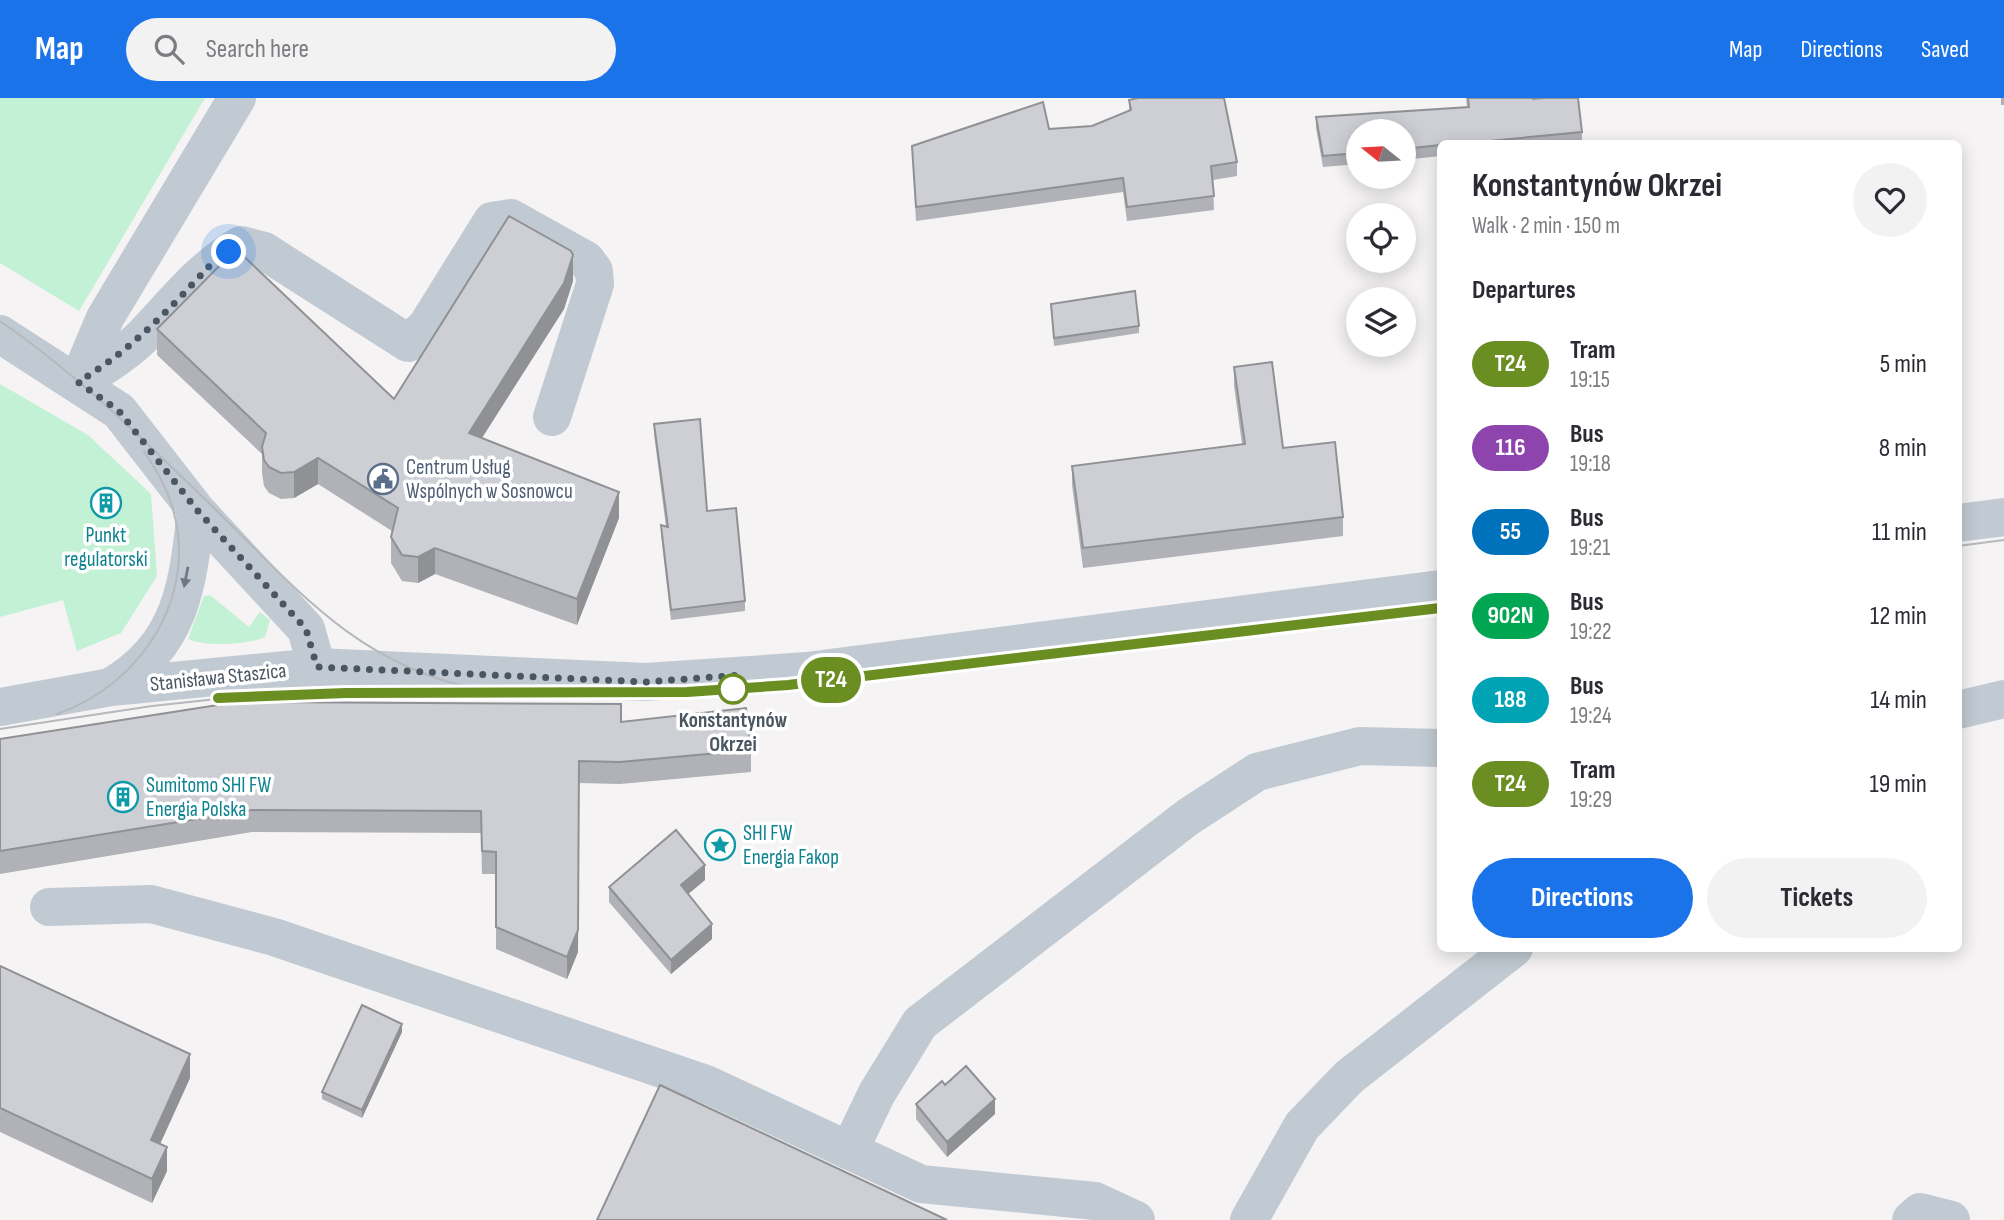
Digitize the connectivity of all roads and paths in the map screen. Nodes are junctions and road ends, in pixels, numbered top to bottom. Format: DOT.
graph roads {
  1 [pos="237,98"];
  2 [pos="0,334"];
  3 [pos="78,382"];
  4 [pos="552,417"];
  5 [pos="197,510"];
  6 [pos="2004,517"];
  7 [pos="1962,522"];
  8 [pos="1437,589"];
  9 [pos="317,667"];
  10 [pos="111,687"];
  11 [pos="2004,699"];
  12 [pos="0,707"];
  13 [pos="1962,709"];
  14 [pos="1437,748"];
  15 [pos="49,907"];
  16 [pos="1509,952"];
  17 [pos="849,1151"];
  18 [pos="1136,1220"];
  19 [pos="1249,1220"];
  20 [pos="1911,1220"];
  21 [pos="1951,1220"];
  1 -- 3 [label="street"];
  2 -- 3 [label="street"];
  3 -- 4 [label="street"];
  3 -- 5 [label="street"];
  5 -- 9 [label="street"];
  5 -- 10 [label="street, one-way"];
  6 -- 7 [label="street"];
  8 -- 9 [label="street, Stanisława Staszica"];
  9 -- 10 [label="street, Stanisława Staszica"];
  10 -- 12 [label="street, Stanisława Staszica"];
  11 -- 13 [label="street"];
  14 -- 17 [label="street"];
  15 -- 17 [label="street"];
  16 -- 19 [label="street"];
  17 -- 18 [label="street"];
  20 -- 21 [label="street"];
}
